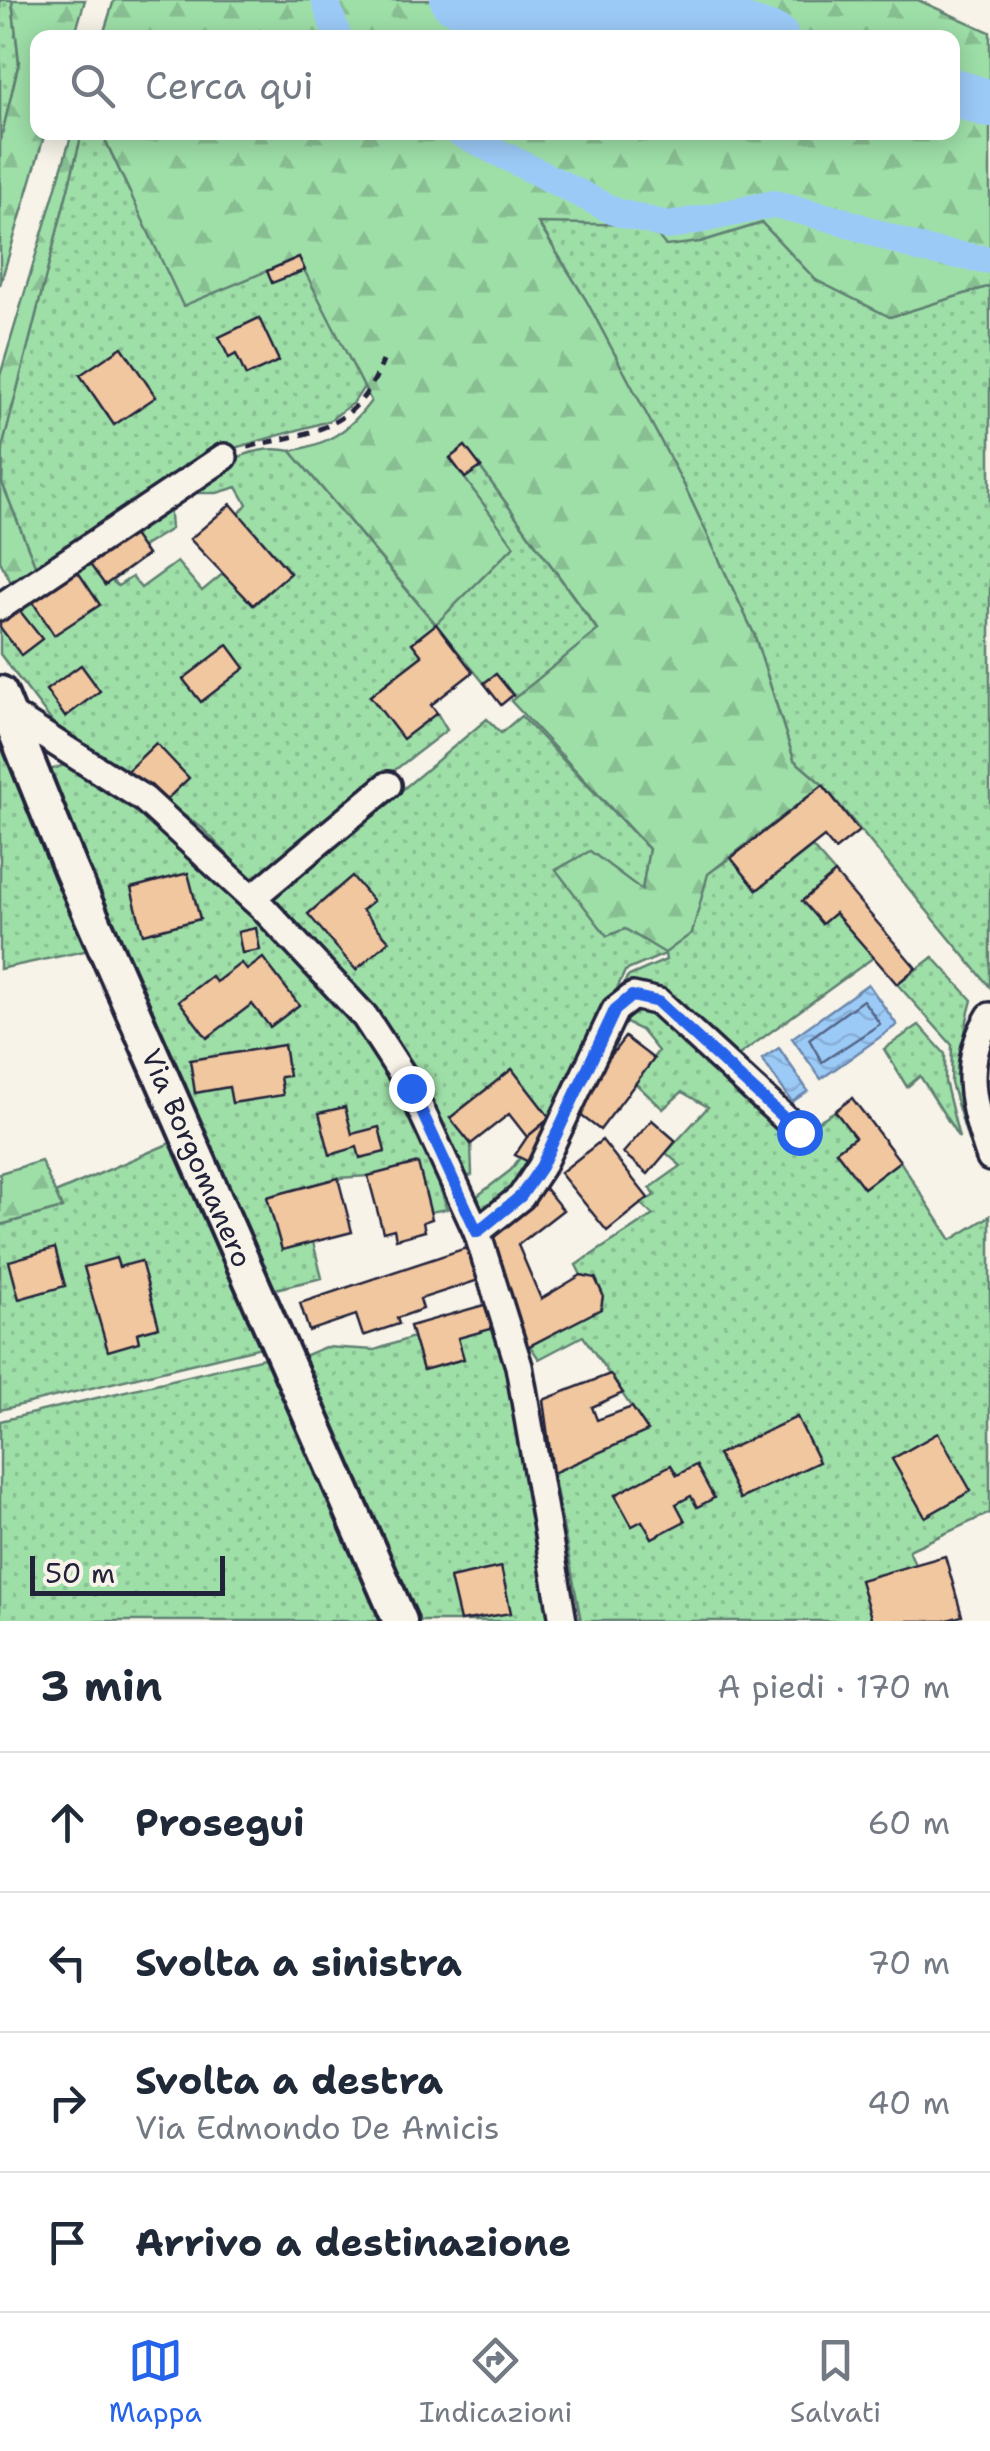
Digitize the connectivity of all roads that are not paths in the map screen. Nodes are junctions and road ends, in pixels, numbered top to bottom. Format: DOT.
graph roads {
  1 [pos="224,457"];
  2 [pos="0,607"];
  3 [pos="3,702"];
  4 [pos="388,785"];
  5 [pos="252,898"];
  6 [pos="990,1016"];
  7 [pos="799,1132"];
  8 [pos="990,1158"];
  9 [pos="477,1232"];
  10 [pos="400,1621"];
  11 [pos="562,1621"];
  1 -- 2 [label="street"];
  3 -- 5 [label="street"];
  3 -- 10 [label="main road, Via Borgomanero"];
  4 -- 5 [label="street"];
  5 -- 9 [label="street"];
  6 -- 8 [label="street"];
  7 -- 9 [label="street"];
  9 -- 11 [label="street"];
}
